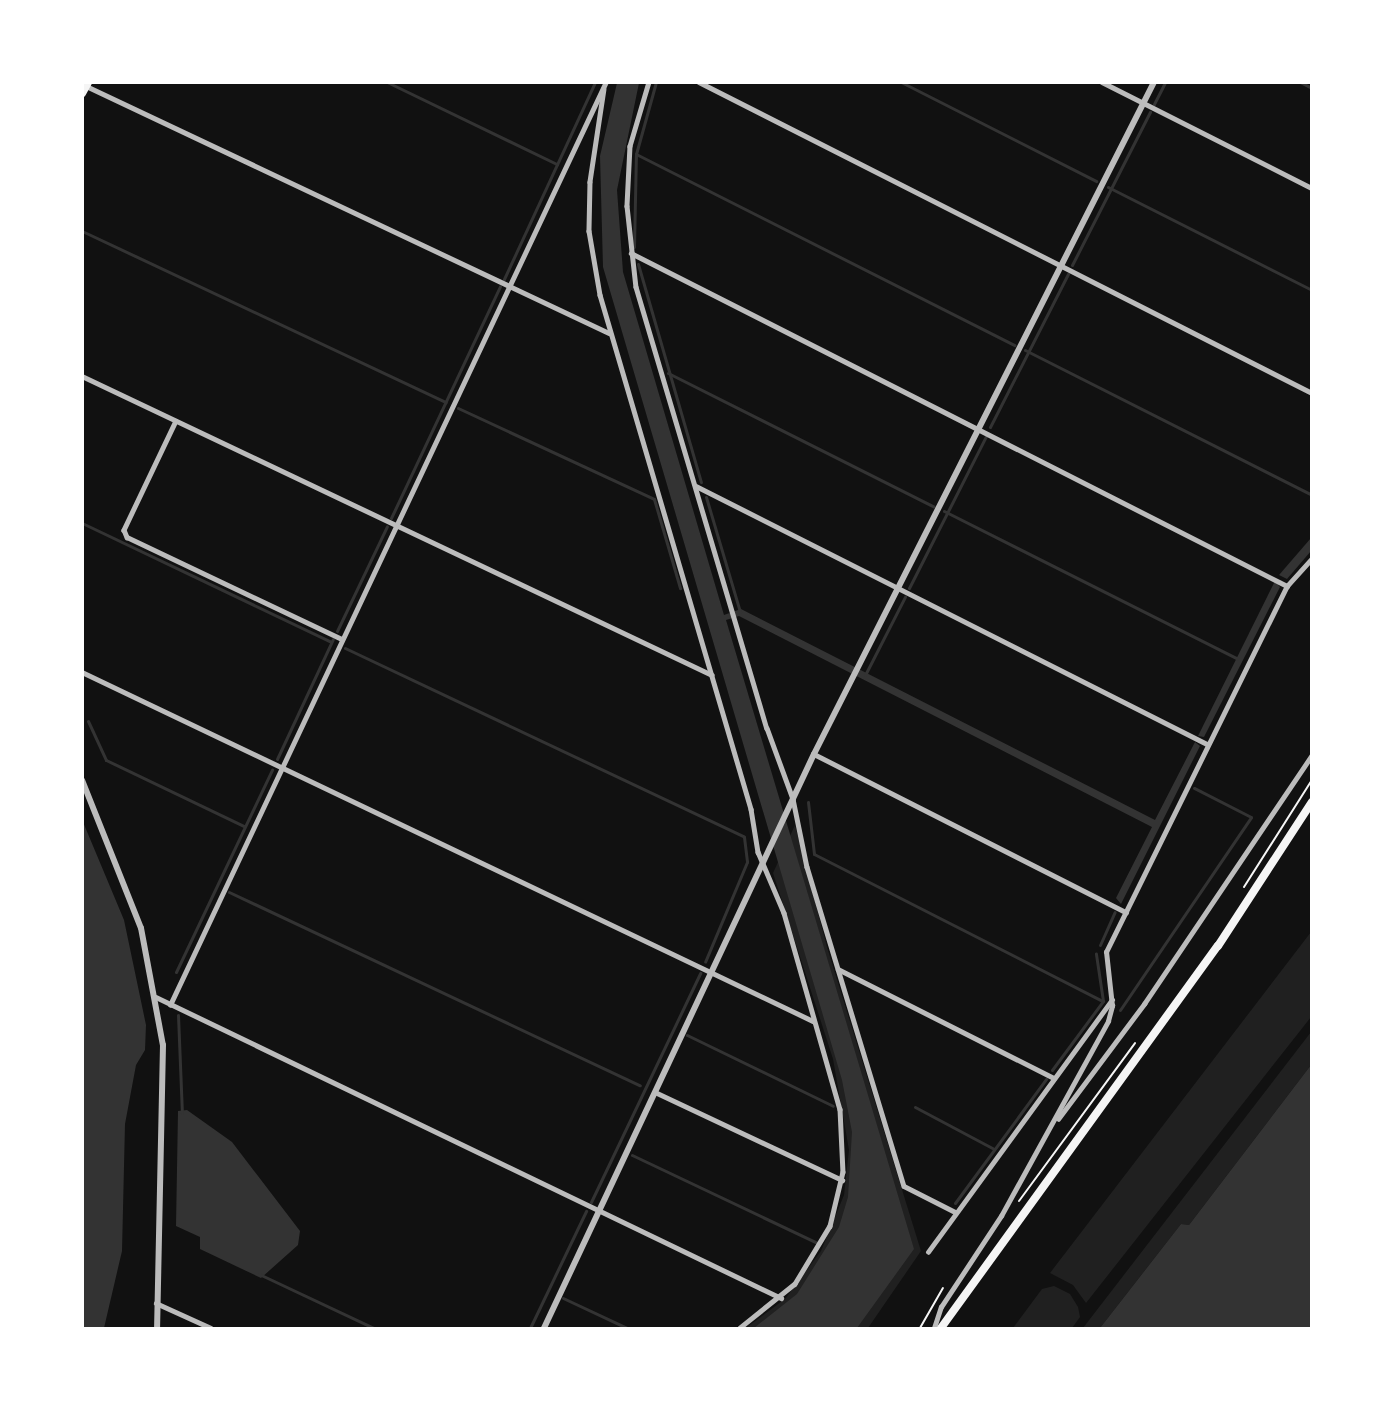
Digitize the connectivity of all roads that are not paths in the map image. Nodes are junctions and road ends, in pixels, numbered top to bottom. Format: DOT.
graph roads {
  1 [pos="606,82"];
  2 [pos="649,82"];
  3 [pos="699,82"];
  4 [pos="1102,82"];
  5 [pos="1154,82"];
  6 [pos="85,84"];
  7 [pos="604,89"];
  8 [pos="82,93"];
  9 [pos="1143,104"];
  10 [pos="1311,188"];
  11 [pos="631,253"];
  12 [pos="1061,266"];
  13 [pos="509,286"];
  14 [pos="609,333"];
  15 [pos="82,376"];
  16 [pos="1311,393"];
  17 [pos="176,420"];
  18 [pos="980,428"];
  19 [pos="696,486"];
  20 [pos="396,525"];
  21 [pos="1311,558"];
  22 [pos="1287,586"];
  23 [pos="898,588"];
  24 [pos="342,639"];
  25 [pos="82,672"];
  26 [pos="712,675"];
  27 [pos="1207,744"];
  28 [pos="814,754"];
  29 [pos="1311,755"];
  30 [pos="283,767"];
  31 [pos="82,780"];
  32 [pos="792,802"];
  33 [pos="1311,802"];
  34 [pos="764,862"];
  35 [pos="1126,912"];
  36 [pos="838,969"];
  37 [pos="710,971"];
  38 [pos="156,997"];
  39 [pos="1112,1000"];
  40 [pos="170,1005"];
  41 [pos="813,1021"];
  42 [pos="1054,1078"];
  43 [pos="655,1092"];
  44 [pos="1049,1131"];
  45 [pos="842,1180"];
  46 [pos="599,1210"];
  47 [pos="955,1212"];
  48 [pos="928,1252"];
  49 [pos="781,1298"];
  50 [pos="156,1303"];
  51 [pos="157,1329"];
  52 [pos="211,1329"];
  53 [pos="544,1329"];
  54 [pos="740,1329"];
  55 [pos="934,1329"];
  56 [pos="941,1329"];
  1 -- 7 [label="street"];
  2 -- 11 [label="street"];
  3 -- 12 [label="street"];
  4 -- 9 [label="street"];
  5 -- 9 [label="street"];
  6 -- 8 [label="main road"];
  6 -- 13 [label="street"];
  7 -- 13 [label="street"];
  7 -- 14 [label="street"];
  9 -- 10 [label="street"];
  9 -- 12 [label="street"];
  11 -- 18 [label="street"];
  11 -- 19 [label="street"];
  12 -- 16 [label="street"];
  12 -- 18 [label="street"];
  13 -- 14 [label="street"];
  13 -- 20 [label="street"];
  14 -- 26 [label="street"];
  15 -- 17 [label="street"];
  17 -- 20 [label="street"];
  17 -- 24 [label="street"];
  18 -- 22 [label="street"];
  18 -- 23 [label="street"];
  19 -- 23 [label="street"];
  19 -- 32 [label="street"];
  20 -- 24 [label="street"];
  20 -- 26 [label="street"];
  21 -- 22 [label="street"];
  22 -- 27 [label="street"];
  23 -- 27 [label="street"];
  23 -- 28 [label="street"];
  24 -- 30 [label="street"];
  25 -- 30 [label="street"];
  26 -- 34 [label="street"];
  27 -- 35 [label="street"];
  28 -- 32 [label="street"];
  28 -- 35 [label="street"];
  29 -- 44 [label="street"];
  30 -- 37 [label="street"];
  30 -- 40 [label="street"];
  31 -- 38 [label="street"];
  32 -- 34 [label="street"];
  32 -- 36 [label="street"];
  33 -- 56 [label="main road"];
  34 -- 37 [label="street"];
  34 -- 41 [label="street"];
  35 -- 39 [label="street"];
  36 -- 42 [label="street"];
  36 -- 47 [label="street"];
  37 -- 41 [label="street"];
  37 -- 43 [label="street"];
  38 -- 40 [label="street"];
  38 -- 50 [label="street"];
  39 -- 42 [label="street"];
  39 -- 44 [label="street"];
  40 -- 46 [label="street"];
  41 -- 45 [label="street"];
  42 -- 47 [label="street"];
  43 -- 45 [label="street"];
  43 -- 46 [label="street"];
  44 -- 55 [label="street"];
  45 -- 49 [label="street"];
  46 -- 49 [label="street"];
  46 -- 53 [label="street"];
  47 -- 48 [label="street"];
  49 -- 54 [label="street"];
  50 -- 51 [label="street"];
  50 -- 52 [label="street"];
}
